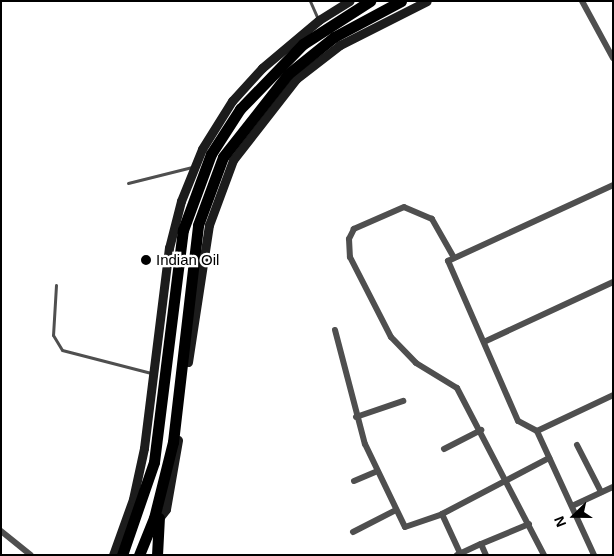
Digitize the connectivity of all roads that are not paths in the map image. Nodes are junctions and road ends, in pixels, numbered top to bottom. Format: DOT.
graph roads {
  1 [pos="310,1"];
  2 [pos="349,1"];
  3 [pos="370,1"];
  4 [pos="401,1"];
  5 [pos="428,1"];
  6 [pos="582,1"];
  7 [pos="319,20"];
  8 [pos="613,58"];
  9 [pos="195,166"];
  10 [pos="128,183"];
  11 [pos="613,185"];
  12 [pos="453,256"];
  13 [pos="613,282"];
  14 [pos="56,286"];
  15 [pos="335,330"];
  16 [pos="486,341"];
  17 [pos="154,374"];
  18 [pos="613,395"];
  19 [pos="403,401"];
  20 [pos="356,417"];
  21 [pos="481,430"];
  22 [pos="537,430"];
  23 [pos="577,445"];
  24 [pos="444,448"];
  25 [pos="549,458"];
  26 [pos="377,471"];
  27 [pos="507,478"];
  28 [pos="354,481"];
  29 [pos="613,487"];
  30 [pos="601,492"];
  31 [pos="572,506"];
  32 [pos="396,510"];
  33 [pos="442,514"];
  34 [pos="159,518"];
  35 [pos="529,524"];
  36 [pos="1,531"];
  37 [pos="149,531"];
  38 [pos="353,532"];
  39 [pos="481,544"];
  40 [pos="459,554"];
  41 [pos="32,555"];
  42 [pos="113,555"];
  43 [pos="122,555"];
  44 [pos="139,555"];
  45 [pos="157,555"];
  46 [pos="486,555"];
  47 [pos="544,555"];
  48 [pos="594,555"];
  1 -- 7 [label="lane"];
  2 -- 7 [label="street"];
  3 -- 43 [label="highway"];
  4 -- 37 [label="highway"];
  5 -- 34 [label="street"];
  6 -- 8 [label="street"];
  7 -- 9 [label="street"];
  9 -- 10 [label="lane"];
  9 -- 17 [label="street"];
  11 -- 12 [label="street"];
  12 -- 16 [label="street"];
  12 -- 21 [label="street"];
  13 -- 16 [label="street"];
  14 -- 17 [label="lane"];
  15 -- 20 [label="street"];
  16 -- 22 [label="street"];
  17 -- 42 [label="street"];
  18 -- 22 [label="street"];
  19 -- 20 [label="street"];
  20 -- 26 [label="street"];
  21 -- 24 [label="street"];
  21 -- 27 [label="street"];
  22 -- 25 [label="street"];
  23 -- 30 [label="street"];
  25 -- 27 [label="street"];
  25 -- 31 [label="street"];
  26 -- 28 [label="street"];
  26 -- 32 [label="street"];
  27 -- 33 [label="street"];
  27 -- 35 [label="street"];
  29 -- 30 [label="street"];
  30 -- 31 [label="street"];
  31 -- 48 [label="street"];
  32 -- 33 [label="street"];
  32 -- 38 [label="street"];
  33 -- 40 [label="street"];
  34 -- 37 [label="street"];
  34 -- 45 [label="highway"];
  35 -- 39 [label="street"];
  35 -- 47 [label="street"];
  36 -- 41 [label="street"];
  37 -- 44 [label="highway"];
  39 -- 40 [label="street"];
  39 -- 46 [label="street"];
}
